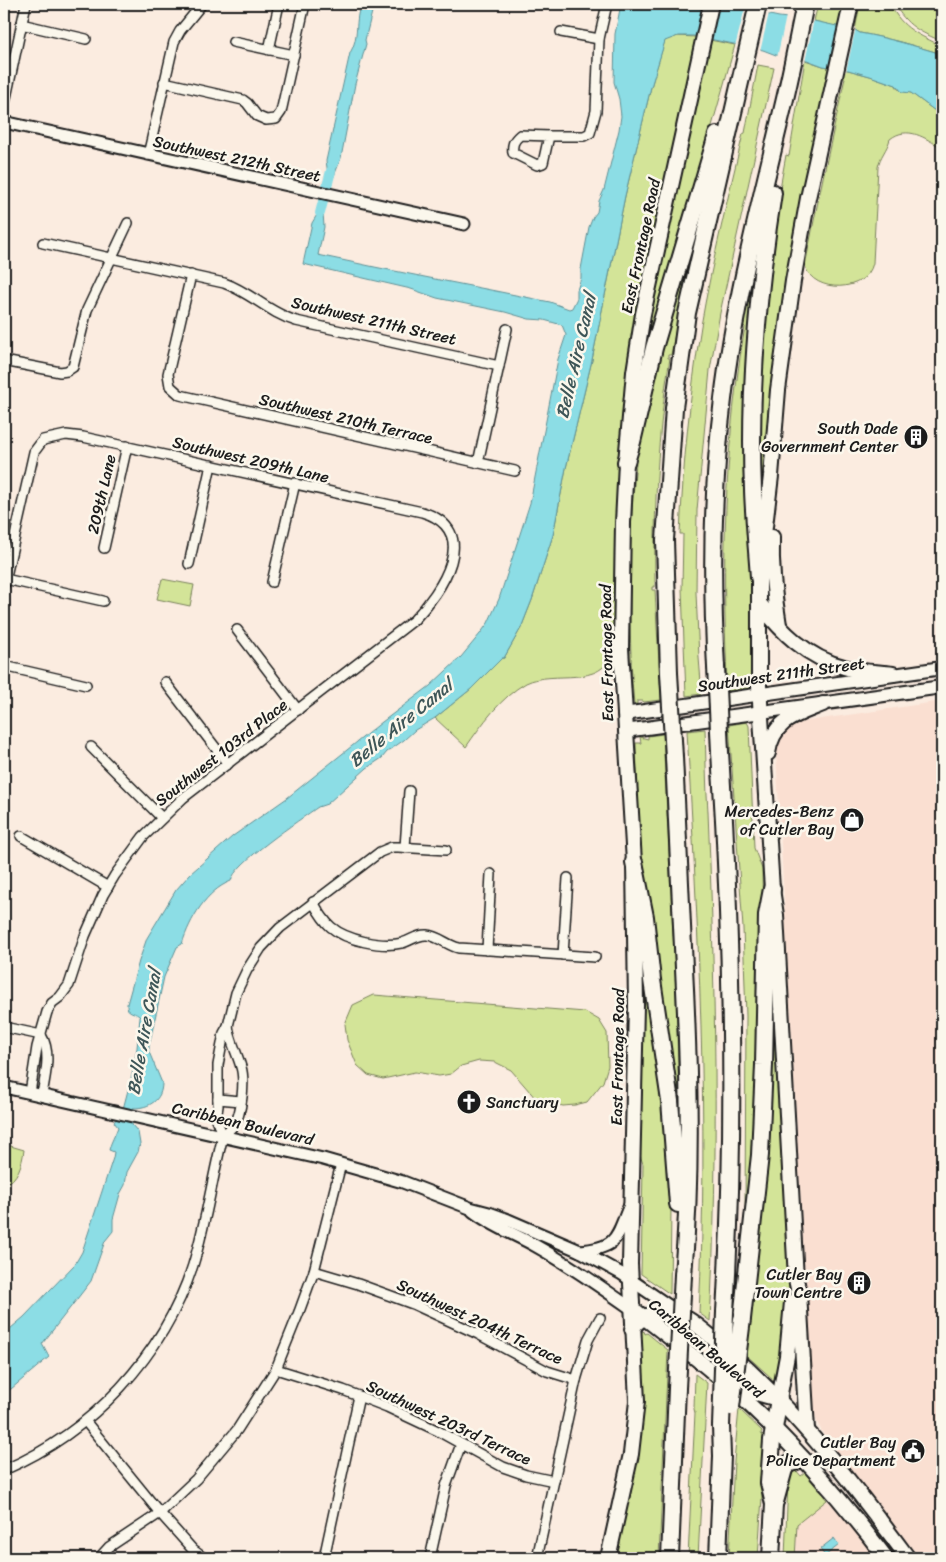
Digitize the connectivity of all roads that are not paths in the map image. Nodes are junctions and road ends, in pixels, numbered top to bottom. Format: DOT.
graph roads {
  1 [pos="26,4"];
  2 [pos="202,4"];
  3 [pos="279,4"];
  4 [pos="305,4"];
  5 [pos="607,4"];
  6 [pos="711,4"];
  7 [pos="758,4"];
  8 [pos="805,4"];
  9 [pos="850,9"];
  10 [pos="21,24"];
  11 [pos="561,32"];
  12 [pos="86,39"];
  13 [pos="599,39"];
  14 [pos="233,42"];
  15 [pos="269,50"];
  16 [pos="294,55"];
  17 [pos="164,82"];
  18 [pos="737,93"];
  19 [pos="785,100"];
  20 [pos="4,107"];
  21 [pos="4,122"];
  22 [pos="549,136"];
  23 [pos="148,155"];
  24 [pos="128,223"];
  25 [pos="464,224"];
  26 [pos="43,243"];
  27 [pos="112,259"];
  28 [pos="190,275"];
  29 [pos="507,330"];
  30 [pos="4,361"];
  31 [pos="499,366"];
  32 [pos="127,446"];
  33 [pos="626,462"];
  34 [pos="478,463"];
  35 [pos="211,465"];
  36 [pos="515,471"];
  37 [pos="771,476"];
  38 [pos="294,484"];
  39 [pos="445,526"];
  40 [pos="104,548"];
  41 [pos="189,564"];
  42 [pos="759,577"];
  43 [pos="4,582"];
  44 [pos="272,582"];
  45 [pos="103,601"];
  46 [pos="759,603"];
  47 [pos="780,628"];
  48 [pos="237,630"];
  49 [pos="4,666"];
  50 [pos="942,668"];
  51 [pos="894,674"];
  52 [pos="165,682"];
  53 [pos="86,685"];
  54 [pos="942,686"];
  55 [pos="759,694"];
  56 [pos="823,704"];
  57 [pos="298,710"];
  58 [pos="761,711"];
  59 [pos="624,714"];
  60 [pos="625,731"];
  61 [pos="91,746"];
  62 [pos="228,764"];
  63 [pos="765,765"];
  64 [pos="409,791"];
  65 [pos="162,818"];
  66 [pos="21,836"];
  67 [pos="406,847"];
  68 [pos="446,850"];
  69 [pos="634,862"];
  70 [pos="491,874"];
  71 [pos="568,878"];
  72 [pos="108,887"];
  73 [pos="772,890"];
  74 [pos="313,902"];
  75 [pos="486,950"];
  76 [pos="564,955"];
  77 [pos="595,957"];
  78 [pos="228,1026"];
  79 [pos="4,1027"];
  80 [pos="41,1035"];
  81 [pos="4,1087"];
  82 [pos="36,1094"];
  83 [pos="218,1099"];
  84 [pos="241,1101"];
  85 [pos="223,1136"];
  86 [pos="341,1164"];
  87 [pos="632,1201"];
  88 [pos="470,1208"];
  89 [pos="580,1251"];
  90 [pos="314,1271"];
  91 [pos="684,1275"];
  92 [pos="796,1279"];
  93 [pos="630,1280"];
  94 [pos="638,1313"];
  95 [pos="600,1318"];
  96 [pos="686,1318"];
  97 [pos="276,1369"];
  98 [pos="576,1380"];
  99 [pos="729,1386"];
  100 [pos="359,1396"];
  101 [pos="779,1399"];
  102 [pos="86,1422"];
  103 [pos="724,1429"];
  104 [pos="774,1429"];
  105 [pos="807,1430"];
  106 [pos="461,1444"];
  107 [pos="802,1459"];
  108 [pos="4,1470"];
  109 [pos="554,1481"];
  110 [pos="774,1504"];
  111 [pos="160,1513"];
  112 [pos="99,1558"];
  113 [pos="204,1558"];
  114 [pos="324,1558"];
  115 [pos="430,1558"];
  116 [pos="537,1558"];
  117 [pos="608,1558"];
  118 [pos="670,1558"];
  119 [pos="718,1558"];
  120 [pos="771,1558"];
  121 [pos="886,1558"];
  122 [pos="908,1558"];
  1 -- 10 [label="street"];
  2 -- 17 [label="street"];
  3 -- 15 [label="street"];
  4 -- 16 [label="street"];
  5 -- 13 [label="street"];
  6 -- 33 [label="main road, East Frontage Road"];
  7 -- 18 [label="highway"];
  8 -- 19 [label="highway"];
  9 -- 37 [label="main road"];
  10 -- 12 [label="street"];
  10 -- 20 [label="street"];
  11 -- 13 [label="street"];
  13 -- 22 [label="street"];
  14 -- 15 [label="street"];
  15 -- 16 [label="street"];
  16 -- 17 [label="street"];
  17 -- 23 [label="street"];
  18 -- 33 [label="highway"];
  18 -- 91 [label="highway, bridge"];
  19 -- 42 [label="highway"];
  19 -- 103 [label="highway, bridge"];
  21 -- 23 [label="street, Southwest 212th Street"];
  22 -- 22 [label="street"];
  23 -- 25 [label="street, Southwest 212th Street"];
  24 -- 27 [label="street"];
  26 -- 27 [label="street, Southwest 211th Street"];
  27 -- 28 [label="street, Southwest 211th Street"];
  27 -- 30 [label="street"];
  28 -- 31 [label="street, Southwest 211th Street"];
  28 -- 34 [label="street, Southwest 210th Terrace"];
  29 -- 31 [label="street"];
  31 -- 34 [label="street"];
  32 -- 35 [label="street, Southwest 209th Lane"];
  32 -- 40 [label="street, 209th Lane"];
  32 -- 43 [label="street, Southwest 209th Lane"];
  33 -- 59 [label="main road, East Frontage Road"];
  34 -- 36 [label="street, Southwest 210th Terrace"];
  35 -- 38 [label="street, Southwest 209th Lane"];
  35 -- 41 [label="street"];
  37 -- 42 [label="main road"];
  37 -- 47 [label="main road"];
  38 -- 39 [label="street, Southwest 209th Lane"];
  38 -- 44 [label="street"];
  39 -- 57 [label="street, Southwest 103rd Place"];
  42 -- 46 [label="main road"];
  43 -- 45 [label="street"];
  46 -- 47 [label="main road"];
  46 -- 55 [label="main road"];
  47 -- 51 [label="main road"];
  48 -- 57 [label="street"];
  49 -- 53 [label="street"];
  50 -- 51 [label="main road, Southwest 211th Street"];
  51 -- 55 [label="main road, Southwest 211th Street"];
  52 -- 62 [label="street"];
  54 -- 56 [label="main road, Southwest 211th Street"];
  55 -- 58 [label="main road"];
  55 -- 59 [label="main road, Southwest 211th Street"];
  56 -- 58 [label="main road, Southwest 211th Street"];
  56 -- 63 [label="main road"];
  57 -- 62 [label="street, Southwest 103rd Place"];
  58 -- 60 [label="main road, Southwest 211th Street"];
  58 -- 63 [label="main road"];
  59 -- 60 [label="main road, East Frontage Road"];
  60 -- 69 [label="main road, East Frontage Road"];
  61 -- 65 [label="street"];
  62 -- 65 [label="street, Southwest 103rd Place"];
  63 -- 73 [label="main road"];
  64 -- 67 [label="street"];
  65 -- 72 [label="street, Southwest 103rd Place"];
  66 -- 72 [label="street"];
  67 -- 68 [label="street"];
  67 -- 74 [label="street"];
  69 -- 87 [label="main road, East Frontage Road"];
  69 -- 91 [label="highway"];
  70 -- 75 [label="street"];
  71 -- 76 [label="street"];
  72 -- 80 [label="street, Southwest 103rd Place"];
  73 -- 92 [label="main road"];
  73 -- 103 [label="highway, bridge"];
  74 -- 75 [label="street"];
  74 -- 78 [label="street"];
  75 -- 76 [label="street"];
  76 -- 77 [label="street"];
  78 -- 83 [label="street"];
  78 -- 84 [label="street"];
  79 -- 80 [label="street"];
  80 -- 82 [label="street, Southwest 103rd Place"];
  81 -- 82 [label="street, Caribbean Boulevard"];
  82 -- 85 [label="street, Caribbean Boulevard"];
  83 -- 84 [label="street"];
  83 -- 85 [label="street"];
  84 -- 85 [label="street"];
  85 -- 86 [label="street, Caribbean Boulevard"];
  85 -- 102 [label="street"];
  86 -- 88 [label="street, Caribbean Boulevard"];
  86 -- 90 [label="street"];
  87 -- 89 [label="street"];
  87 -- 93 [label="main road, East Frontage Road"];
  88 -- 89 [label="street, Caribbean Boulevard"];
  88 -- 94 [label="street, Caribbean Boulevard"];
  89 -- 93 [label="street, Caribbean Boulevard"];
  90 -- 97 [label="street"];
  90 -- 98 [label="street, Southwest 204th Terrace"];
  91 -- 118 [label="highway, bridge"];
  92 -- 101 [label="main road"];
  92 -- 105 [label="main road"];
  93 -- 94 [label="main road, East Frontage Road"];
  93 -- 96 [label="street, Caribbean Boulevard"];
  94 -- 96 [label="main road"];
  94 -- 99 [label="main road, Caribbean Boulevard"];
  94 -- 117 [label="main road, East Frontage Road"];
  95 -- 98 [label="street"];
  96 -- 101 [label="main road, Caribbean Boulevard"];
  97 -- 100 [label="street, Southwest 203rd Terrace"];
  97 -- 111 [label="street"];
  98 -- 109 [label="street"];
  99 -- 101 [label="main road"];
  99 -- 104 [label="main road, Caribbean Boulevard"];
  100 -- 106 [label="street, Southwest 203rd Terrace"];
  100 -- 114 [label="street"];
  101 -- 104 [label="highway"];
  101 -- 105 [label="main road, Caribbean Boulevard"];
  102 -- 108 [label="street"];
  102 -- 111 [label="street"];
  103 -- 119 [label="highway"];
  104 -- 107 [label="main road, Caribbean Boulevard"];
  104 -- 110 [label="highway"];
  105 -- 122 [label="main road, Caribbean Boulevard"];
  106 -- 109 [label="street, Southwest 203rd Terrace"];
  106 -- 115 [label="street"];
  107 -- 110 [label="highway"];
  107 -- 121 [label="main road, Caribbean Boulevard"];
  109 -- 116 [label="street"];
  110 -- 120 [label="highway"];
  111 -- 112 [label="street"];
  111 -- 113 [label="street"];
}
